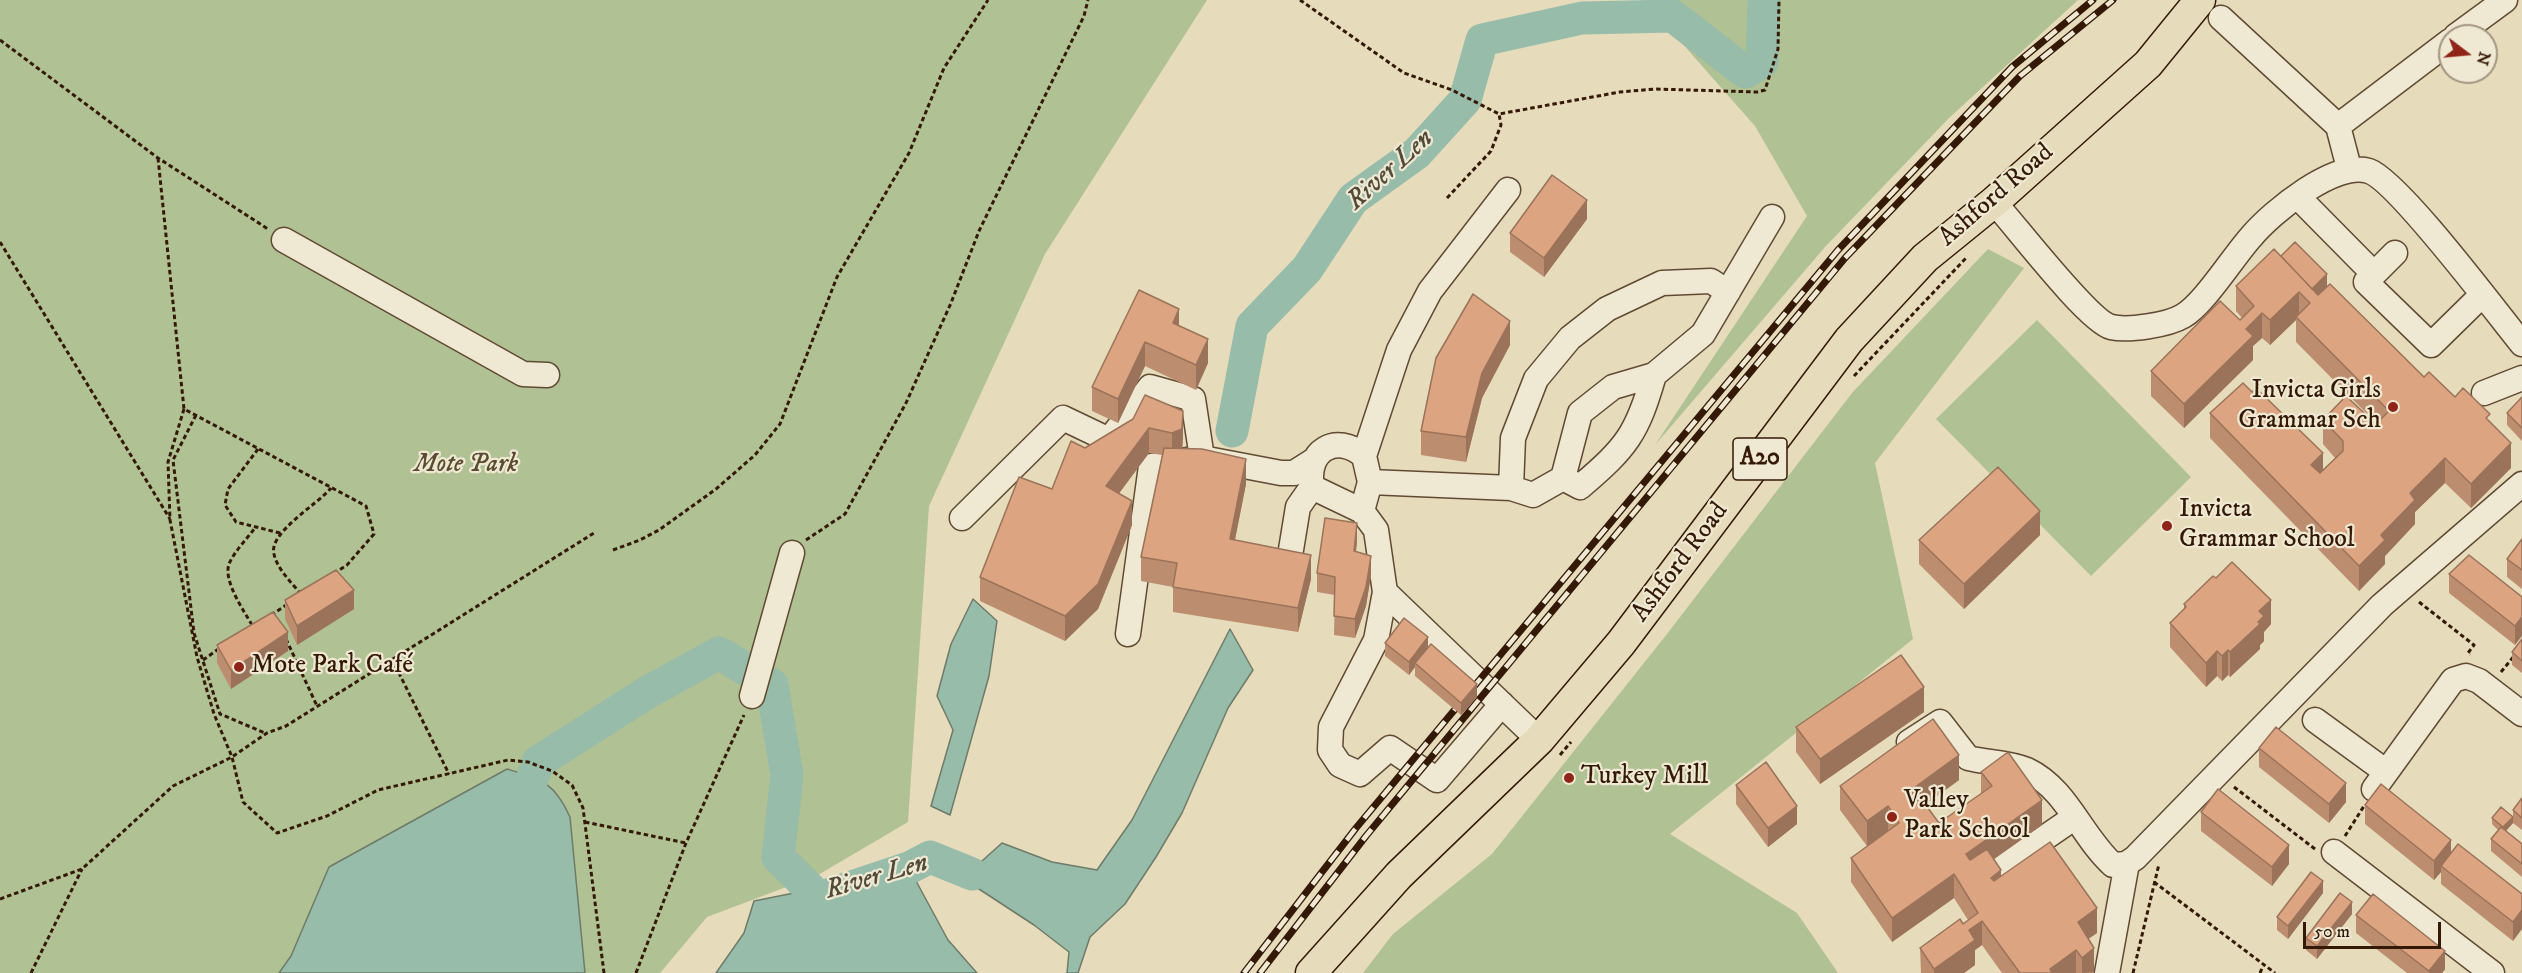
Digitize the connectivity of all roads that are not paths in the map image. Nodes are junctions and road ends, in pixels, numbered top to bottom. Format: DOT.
graph roads {
  1 [pos="2500,3"];
  2 [pos="2211,9"];
  3 [pos="2472,24"];
  4 [pos="2438,50"];
  5 [pos="2338,126"];
  6 [pos="2349,168"];
  7 [pos="1508,190"];
  8 [pos="2298,197"];
  9 [pos="1994,202"];
  10 [pos="1772,217"];
  11 [pos="284,240"];
  12 [pos="2395,254"];
  13 [pos="2374,274"];
  14 [pos="1728,292"];
  15 [pos="2482,295"];
  16 [pos="2522,344"];
  17 [pos="547,375"];
  18 [pos="1654,375"];
  19 [pos="2522,378"];
  20 [pos="2484,393"];
  21 [pos="1364,456"];
  22 [pos="1202,458"];
  23 [pos="1314,461"];
  24 [pos="1563,478"];
  25 [pos="1370,482"];
  26 [pos="2522,484"];
  27 [pos="1312,487"];
  28 [pos="1511,489"];
  29 [pos="1362,511"];
  30 [pos="962,518"];
  31 [pos="797,548"];
  32 [pos="1288,568"];
  33 [pos="1384,592"];
  34 [pos="1128,634"];
  35 [pos="752,696"];
  36 [pos="1502,704"];
  37 [pos="2519,704"];
  38 [pos="2315,720"];
  39 [pos="1539,740"];
  40 [pos="1892,755"];
  41 [pos="2075,817"];
  42 [pos="2334,852"];
  43 [pos="2127,863"];
  44 [pos="1992,874"];
  45 [pos="1311,973"];
  46 [pos="2107,973"];
  47 [pos="2492,973"];
  1 -- 3 [label="street"];
  2 -- 5 [label="street"];
  2 -- 9 [label="main road, Ashford Road / A20"];
  4 -- 5 [label="street"];
  5 -- 6 [label="street"];
  6 -- 8 [label="street"];
  6 -- 15 [label="street"];
  7 -- 21 [label="street"];
  8 -- 9 [label="street"];
  8 -- 13 [label="street"];
  9 -- 39 [label="main road, Ashford Road / A20"];
  10 -- 14 [label="street"];
  11 -- 17 [label="street"];
  12 -- 13 [label="street"];
  13 -- 15 [label="street"];
  14 -- 18 [label="street"];
  14 -- 28 [label="street"];
  15 -- 16 [label="street"];
  18 -- 24 [label="street"];
  18 -- 24 [label="street"];
  19 -- 20 [label="street"];
  21 -- 23 [label="street"];
  21 -- 25 [label="street"];
  22 -- 23 [label="street"];
  22 -- 30 [label="street"];
  22 -- 34 [label="street"];
  23 -- 27 [label="street"];
  24 -- 28 [label="street"];
  25 -- 28 [label="street"];
  25 -- 29 [label="street"];
  26 -- 43 [label="street"];
  27 -- 29 [label="street"];
  27 -- 32 [label="street"];
  29 -- 33 [label="street"];
  31 -- 35 [label="street"];
  33 -- 36 [label="street"];
  33 -- 36 [label="street"];
  36 -- 39 [label="street"];
  37 -- 38 [label="street"];
  39 -- 45 [label="main road, Ashford Road / A20"];
  40 -- 41 [label="street"];
  41 -- 43 [label="street"];
  41 -- 44 [label="street"];
  42 -- 47 [label="street"];
  43 -- 46 [label="street"];
}
